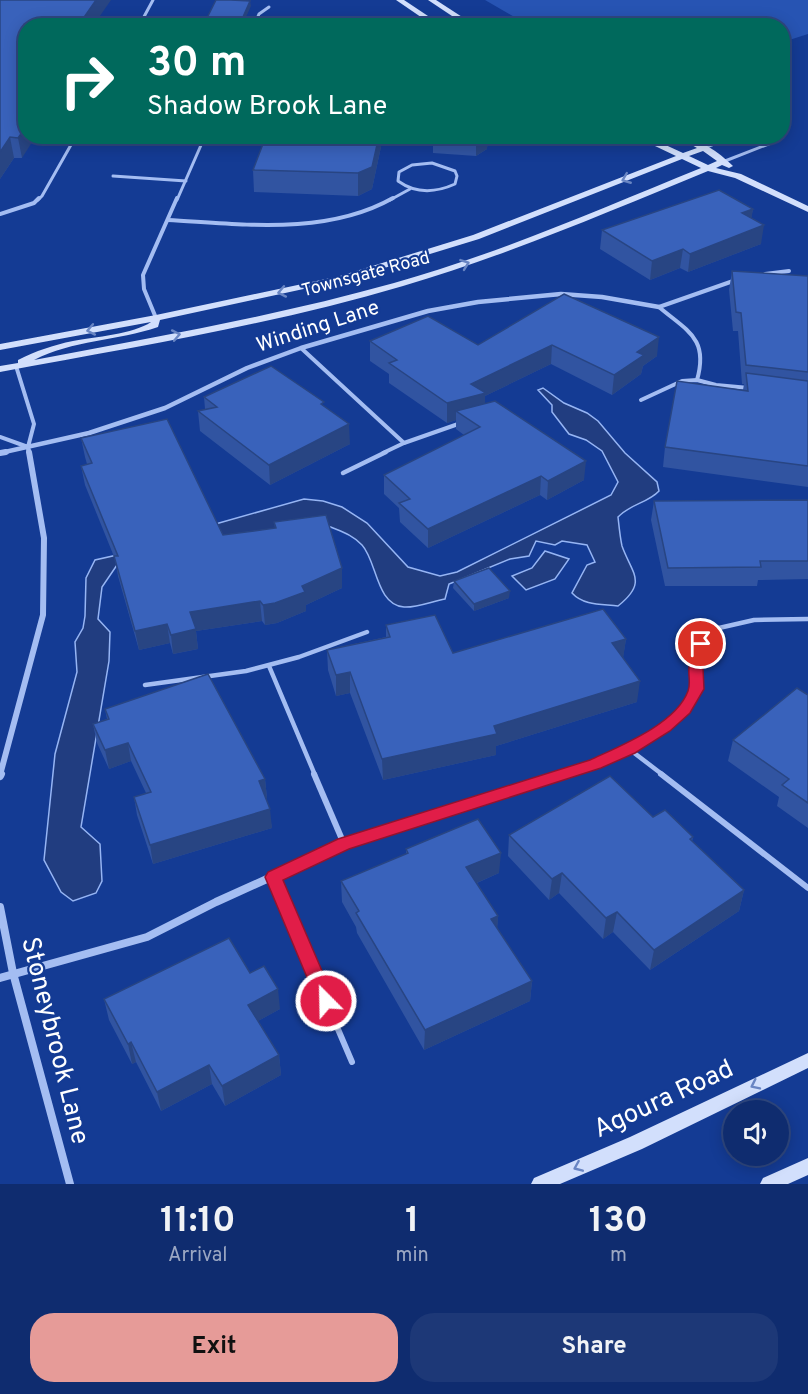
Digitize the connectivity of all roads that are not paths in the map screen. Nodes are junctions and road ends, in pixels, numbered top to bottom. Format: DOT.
graph roads {
  1 [pos="153,0"];
  2 [pos="399,0"];
  3 [pos="430,0"];
  4 [pos="268,8"];
  5 [pos="143,18"];
  6 [pos="257,18"];
  7 [pos="427,18"];
  8 [pos="460,18"];
  9 [pos="71,144"];
  10 [pos="202,144"];
  11 [pos="655,144"];
  12 [pos="696,144"];
  13 [pos="714,144"];
  14 [pos="768,144"];
  15 [pos="704,148"];
  16 [pos="681,157"];
  17 [pos="725,161"];
  18 [pos="708,168"];
  19 [pos="113,176"];
  20 [pos="738,176"];
  21 [pos="186,181"];
  22 [pos="410,189"];
  23 [pos="808,209"];
  24 [pos="0,214"];
  25 [pos="168,220"];
  26 [pos="789,271"];
  27 [pos="760,275"];
  28 [pos="741,279"];
  29 [pos="659,307"];
  30 [pos="156,318"];
  31 [pos="0,347"];
  32 [pos="301,348"];
  33 [pos="16,366"];
  34 [pos="0,369"];
  35 [pos="697,380"];
  36 [pos="759,389"];
  37 [pos="641,400"];
  38 [pos="472,421"];
  39 [pos="0,437"];
  40 [pos="404,442"];
  41 [pos="28,447"];
  42 [pos="0,453"];
  43 [pos="343,473"];
  44 [pos="808,620"];
  45 [pos="367,632"];
  46 [pos="701,644"];
  47 [pos="269,666"];
  48 [pos="145,685"];
  49 [pos="629,748"];
  50 [pos="0,776"];
  51 [pos="344,844"];
  52 [pos="273,877"];
  53 [pos="808,888"];
  54 [pos="0,908"];
  55 [pos="13,973"];
  56 [pos="0,978"];
  57 [pos="808,1060"];
  58 [pos="352,1062"];
  59 [pos="808,1166"];
  60 [pos="70,1184"];
  61 [pos="540,1184"];
  62 [pos="769,1184"];
  1 -- 5 [label="lane"];
  2 -- 7 [label="street"];
  3 -- 8 [label="street"];
  4 -- 6 [label="lane"];
  9 -- 24 [label="lane"];
  10 -- 21 [label="lane"];
  11 -- 16 [label="street"];
  12 -- 15 [label="street"];
  13 -- 15 [label="lane"];
  14 -- 17 [label="lane"];
  15 -- 16 [label="street, Townsgate Road"];
  15 -- 17 [label="street"];
  16 -- 18 [label="street"];
  16 -- 30 [label="street, Townsgate Road, one-way"];
  17 -- 18 [label="street, Townsgate Road"];
  17 -- 20 [label="street"];
  18 -- 20 [label="street"];
  33 -- 18 [label="street, Townsgate Road, one-way"];
  19 -- 21 [label="lane"];
  20 -- 23 [label="street"];
  21 -- 25 [label="lane"];
  22 -- 22 [label="lane"];
  22 -- 25 [label="lane"];
  25 -- 30 [label="lane"];
  26 -- 27 [label="lane"];
  28 -- 29 [label="lane"];
  29 -- 32 [label="street, Winding Lane"];
  29 -- 35 [label="lane"];
  30 -- 31 [label="street, Townsgate Road, one-way"];
  30 -- 33 [label="street"];
  32 -- 40 [label="lane"];
  32 -- 41 [label="street, Winding Lane"];
  33 -- 34 [label="street, Townsgate Road"];
  33 -- 41 [label="lane"];
  35 -- 36 [label="lane"];
  35 -- 37 [label="lane"];
  38 -- 40 [label="lane"];
  39 -- 41 [label="lane"];
  40 -- 43 [label="lane"];
  41 -- 42 [label="street, Winding Lane"];
  41 -- 50 [label="street"];
  44 -- 46 [label="lane"];
  45 -- 47 [label="lane"];
  46 -- 49 [label="street"];
  47 -- 48 [label="lane"];
  47 -- 51 [label="lane"];
  49 -- 51 [label="street"];
  49 -- 53 [label="lane"];
  51 -- 52 [label="street"];
  52 -- 55 [label="street"];
  52 -- 58 [label="lane"];
  54 -- 55 [label="street, Stoneybrook Lane"];
  55 -- 56 [label="street"];
  55 -- 60 [label="street, Stoneybrook Lane"];
  57 -- 61 [label="street, Agoura Road, one-way"];
  59 -- 62 [label="street"];
}
